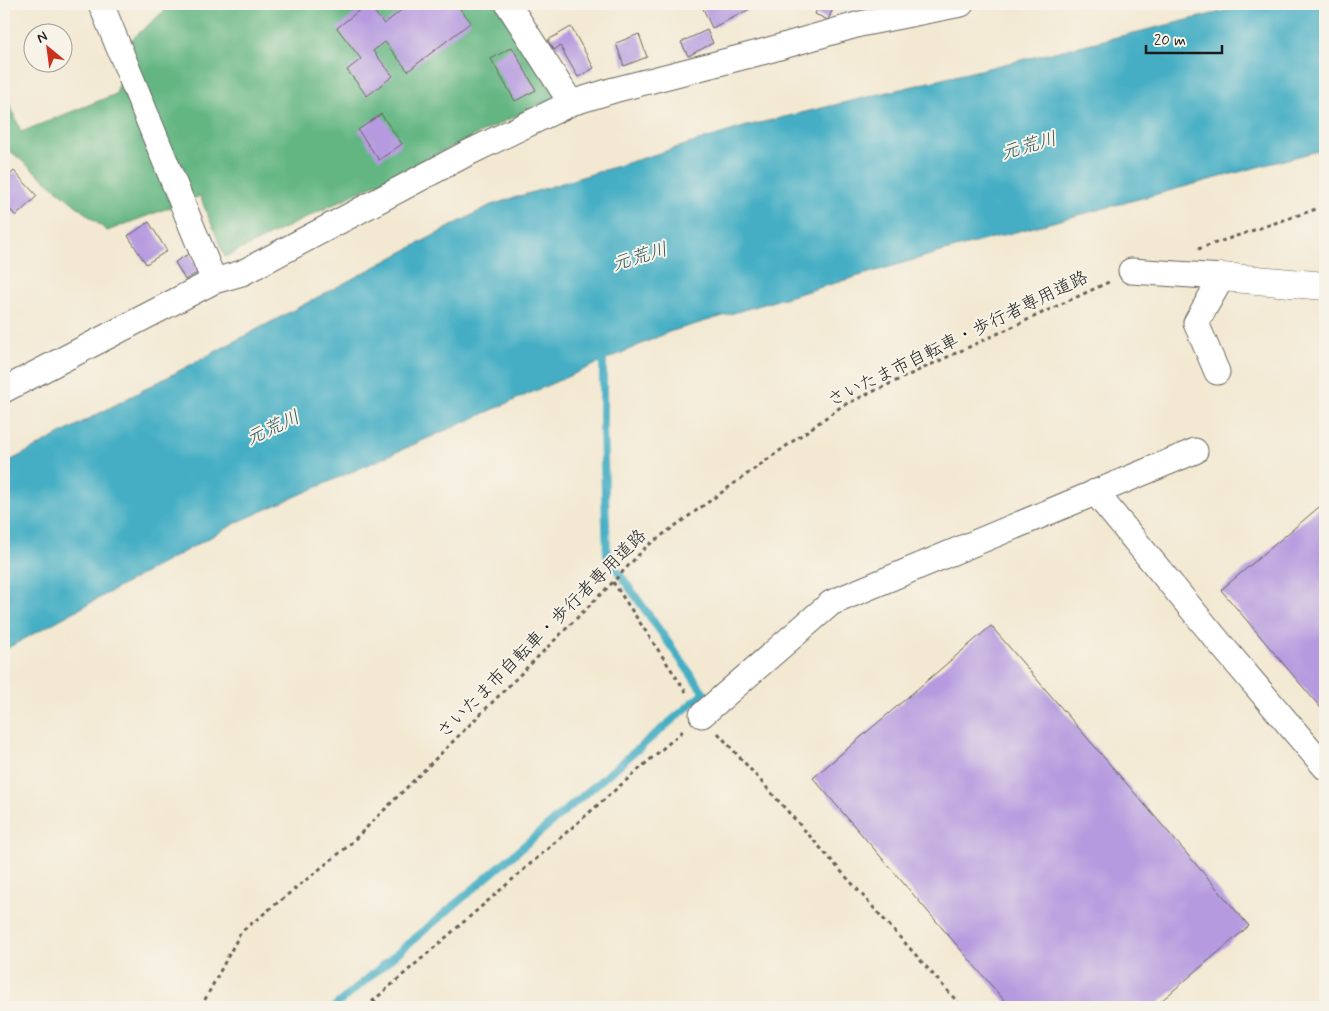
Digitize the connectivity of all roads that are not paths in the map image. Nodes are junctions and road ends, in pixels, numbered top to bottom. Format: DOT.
graph roads {
  1 [pos="101,4"];
  2 [pos="508,4"];
  3 [pos="961,4"];
  4 [pos="571,103"];
  5 [pos="1131,271"];
  6 [pos="1222,277"];
  7 [pos="214,281"];
  8 [pos="1325,286"];
  9 [pos="1217,372"];
  10 [pos="4,390"];
  11 [pos="1195,451"];
  12 [pos="1095,492"];
  13 [pos="702,715"];
  14 [pos="1325,767"];
  1 -- 7 [label="street"];
  2 -- 4 [label="street"];
  3 -- 4 [label="street"];
  4 -- 7 [label="street"];
  5 -- 6 [label="street"];
  6 -- 8 [label="street"];
  6 -- 9 [label="street"];
  7 -- 10 [label="street"];
  11 -- 12 [label="street"];
  12 -- 13 [label="street"];
  12 -- 14 [label="street"];
}
